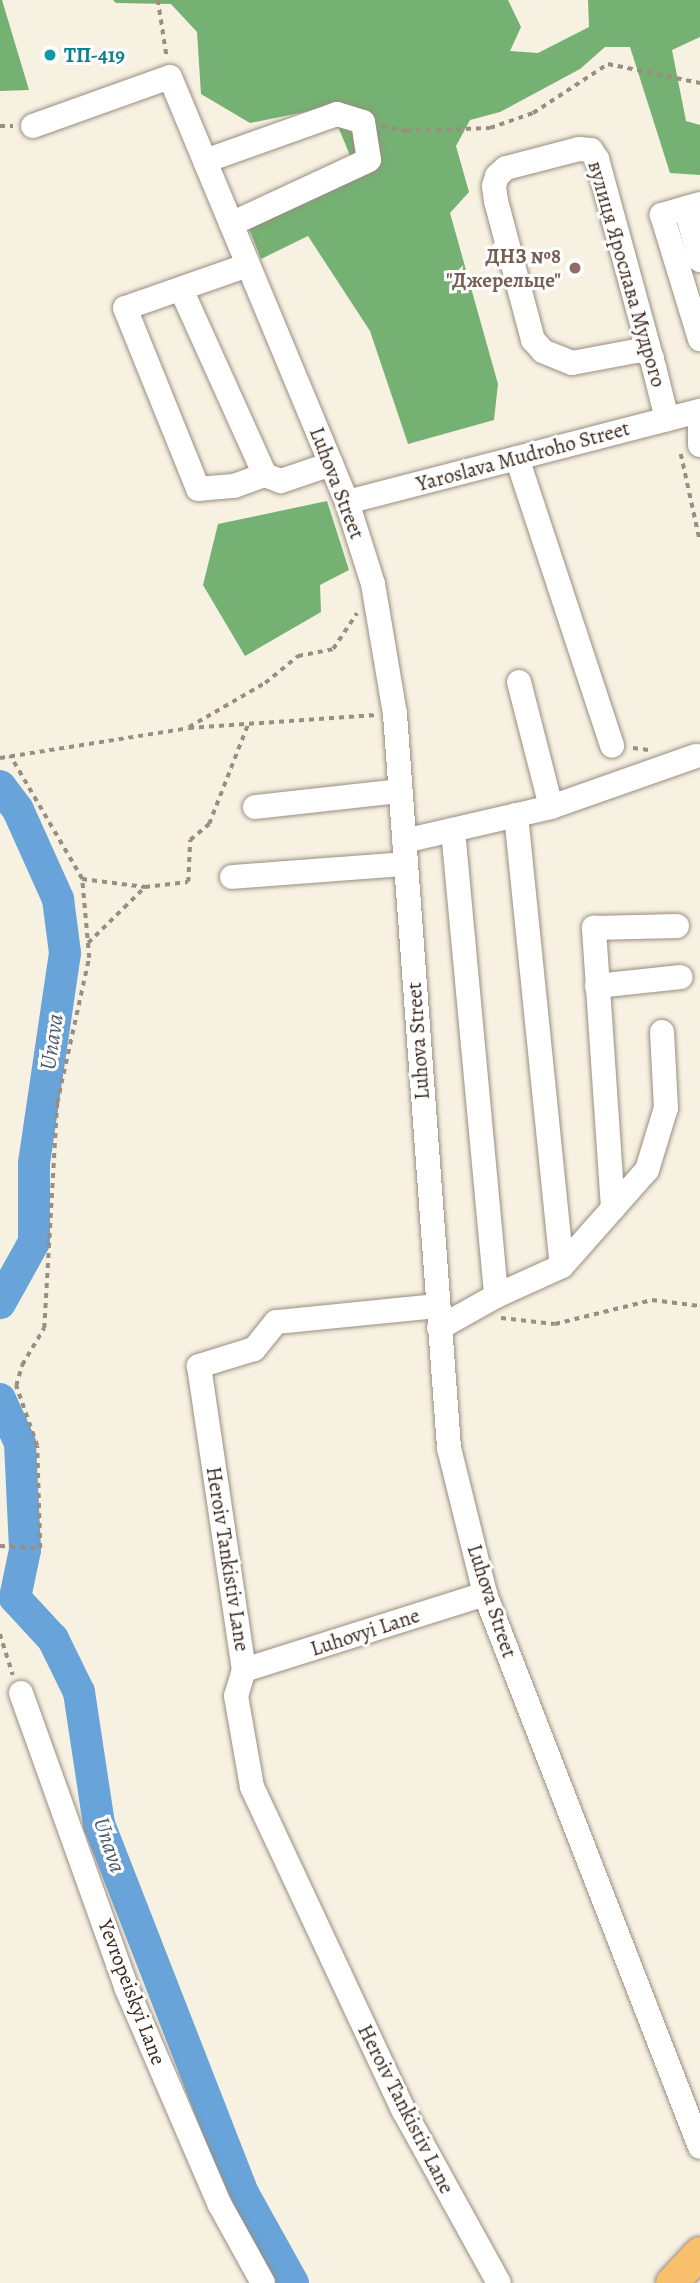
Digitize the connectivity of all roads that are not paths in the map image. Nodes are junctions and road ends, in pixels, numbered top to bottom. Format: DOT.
graph roads {
  1 [pos="33,126"];
  2 [pos="205,161"];
  3 [pos="693,206"];
  4 [pos="231,224"];
  5 [pos="700,260"];
  6 [pos="248,265"];
  7 [pos="181,289"];
  8 [pos="700,339"];
  9 [pos="652,358"];
  10 [pos="700,411"];
  11 [pos="667,419"];
  12 [pos="700,428"];
  13 [pos="689,444"];
  14 [pos="517,458"];
  15 [pos="331,464"];
  16 [pos="264,475"];
  17 [pos="347,502"];
  18 [pos="519,682"];
  19 [pos="612,746"];
  20 [pos="696,756"];
  21 [pos="400,791"];
  22 [pos="255,807"];
  23 [pos="551,807"];
  24 [pos="516,815"];
  25 [pos="453,830"];
  26 [pos="404,852"];
  27 [pos="232,877"];
  28 [pos="677,926"];
  29 [pos="681,977"];
  30 [pos="597,986"];
  31 [pos="662,1032"];
  32 [pos="613,1208"];
  33 [pos="562,1266"];
  34 [pos="496,1296"];
  35 [pos="438,1317"];
  36 [pos="485,1594"];
  37 [pos="244,1670"];
  38 [pos="21,1693"];
  39 [pos="700,2147"];
  40 [pos="700,2253"];
  41 [pos="263,2283"];
  42 [pos="499,2283"];
  43 [pos="672,2283"];
  1 -- 2 [label="street, Luhova Street"];
  2 -- 4 [label="street, Luhova Street"];
  2 -- 4 [label="street"];
  3 -- 5 [label="street"];
  3 -- 8 [label="street"];
  4 -- 6 [label="street, Luhova Street"];
  6 -- 7 [label="street"];
  6 -- 15 [label="street, Luhova Street"];
  7 -- 16 [label="street"];
  7 -- 16 [label="street"];
  9 -- 11 [label="street, вулиця Ярослава Мудрого"];
  10 -- 11 [label="street, Yaroslava Mudroho Street"];
  11 -- 14 [label="street, Yaroslava Mudroho Street"];
  12 -- 13 [label="street"];
  14 -- 17 [label="street, Yaroslava Mudroho Street"];
  14 -- 19 [label="street"];
  15 -- 16 [label="street"];
  15 -- 17 [label="street, Luhova Street"];
  17 -- 21 [label="street, Luhova Street"];
  18 -- 23 [label="street"];
  20 -- 23 [label="street"];
  21 -- 22 [label="street"];
  21 -- 26 [label="street, Luhova Street"];
  23 -- 24 [label="street"];
  24 -- 25 [label="street"];
  24 -- 33 [label="street"];
  25 -- 26 [label="street"];
  25 -- 34 [label="street"];
  26 -- 27 [label="street"];
  26 -- 35 [label="street, Luhova Street"];
  28 -- 30 [label="street"];
  29 -- 30 [label="street"];
  30 -- 32 [label="street"];
  31 -- 32 [label="street"];
  32 -- 33 [label="street"];
  33 -- 34 [label="street"];
  34 -- 35 [label="street"];
  35 -- 36 [label="street, Luhova Street"];
  35 -- 37 [label="street, Heroiv Tankistiv Lane"];
  36 -- 37 [label="street, Luhovyi Lane"];
  36 -- 39 [label="street, Luhova Street"];
  37 -- 42 [label="street, Heroiv Tankistiv Lane"];
  38 -- 41 [label="street, Yevropeiskyi Lane"];
  40 -- 43 [label="main road"];
}
